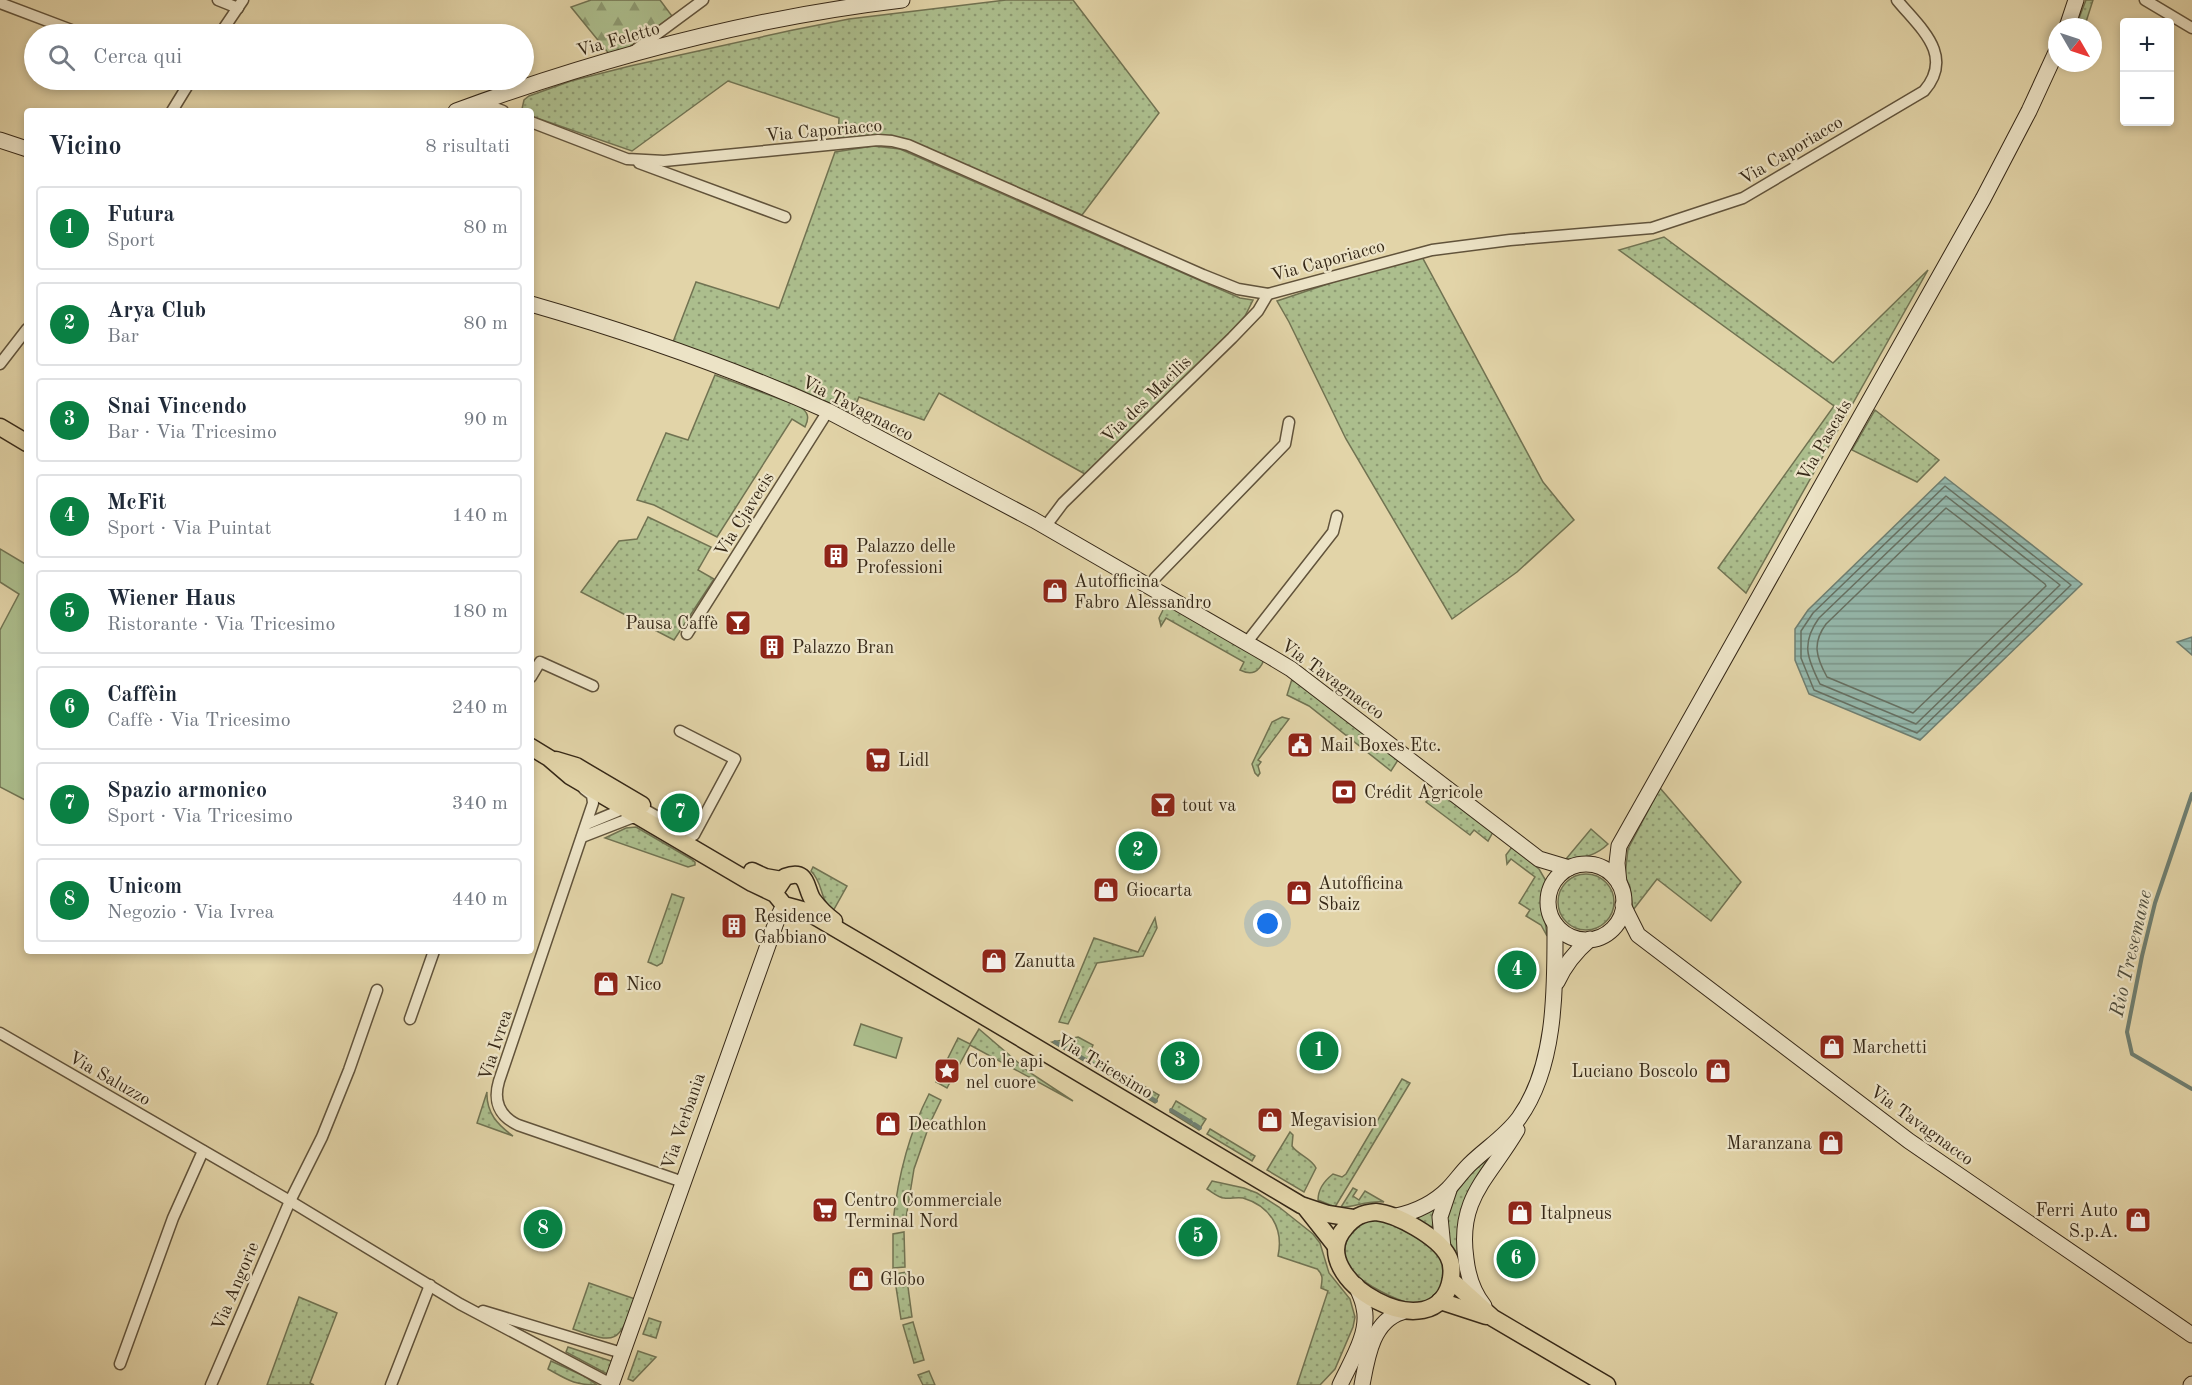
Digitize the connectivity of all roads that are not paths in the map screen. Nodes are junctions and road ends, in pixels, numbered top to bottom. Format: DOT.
graph roads {
  1 [pos="218,0"];
  2 [pos="703,0"];
  3 [pos="902,0"];
  4 [pos="1897,0"];
  5 [pos="2076,0"];
  6 [pos="2145,0"];
  7 [pos="0,3"];
  8 [pos="240,4"];
  9 [pos="823,6"];
  10 [pos="2070,18"];
  11 [pos="56,24"];
  12 [pos="227,24"];
  13 [pos="2192,28"];
  14 [pos="629,55"];
  15 [pos="2048,70"];
  16 [pos="534,85"];
  17 [pos="185,90"];
  18 [pos="518,90"];
  19 [pos="480,102"];
  20 [pos="174,108"];
  21 [pos="464,108"];
  22 [pos="495,108"];
  23 [pos="534,123"];
  24 [pos="0,140"];
  25 [pos="24,148"];
  26 [pos="627,159"];
  27 [pos="785,217"];
  28 [pos="1268,294"];
  29 [pos="534,305"];
  30 [pos="24,333"];
  31 [pos="0,364"];
  32 [pos="828,411"];
  33 [pos="1289,422"];
  34 [pos="0,427"];
  35 [pos="24,441"];
  36 [pos="1337,516"];
  37 [pos="1045,527"];
  38 [pos="1149,588"];
  39 [pos="687,634"];
  40 [pos="1246,642"];
  41 [pos="534,672"];
  42 [pos="593,686"];
  43 [pos="680,731"];
  44 [pos="534,749"];
  45 [pos="554,764"];
  46 [pos="624,807"];
  47 [pos="643,818"];
  48 [pos="587,824"];
  49 [pos="694,835"];
  50 [pos="582,837"];
  51 [pos="1619,846"];
  52 [pos="1539,859"];
  53 [pos="1588,864"];
  54 [pos="1569,868"];
  55 [pos="1619,882"];
  56 [pos="1551,887"];
  57 [pos="809,894"];
  58 [pos="785,897"];
  59 [pos="1623,905"];
  60 [pos="1555,924"];
  61 [pos="1608,932"];
  62 [pos="1638,935"];
  63 [pos="1590,939"];
  64 [pos="433,954"];
  65 [pos="886,958"];
  66 [pos="1555,984"];
  67 [pos="377,990"];
  68 [pos="410,1019"];
  69 [pos="0,1033"];
  70 [pos="1530,1100"];
  71 [pos="203,1151"];
  72 [pos="683,1182"];
  73 [pos="1450,1188"];
  74 [pos="290,1201"];
  75 [pos="1305,1207"];
  76 [pos="1396,1216"];
  77 [pos="1353,1218"];
  78 [pos="1335,1245"];
  79 [pos="1443,1248"];
  80 [pos="1451,1280"];
  81 [pos="430,1285"];
  82 [pos="1356,1286"];
  83 [pos="1440,1301"];
  84 [pos="460,1304"];
  85 [pos="1402,1312"];
  86 [pos="1493,1318"];
  87 [pos="554,1333"];
  88 [pos="2192,1335"];
  89 [pos="548,1351"];
  90 [pos="622,1353"];
  91 [pos="120,1365"];
  92 [pos="211,1385"];
  93 [pos="391,1385"];
  94 [pos="611,1385"];
  95 [pos="1340,1385"];
  96 [pos="1362,1385"];
  97 [pos="1607,1385"];
  1 -- 8 [label="street"];
  2 -- 14 [label="street"];
  3 -- 9 [label="street, Via Feletto"];
  4 -- 28 [label="street, Via Caporiacco"];
  5 -- 10 [label="street"];
  6 -- 13 [label="street"];
  7 -- 11 [label="street"];
  8 -- 12 [label="street"];
  9 -- 14 [label="street, Via Feletto"];
  14 -- 16 [label="street, Via Feletto"];
  15 -- 51 [label="street, Via Pascats"];
  17 -- 20 [label="street"];
  18 -- 19 [label="street, Via Feletto"];
  19 -- 21 [label="street, Via Feletto"];
  19 -- 22 [label="street"];
  23 -- 26 [label="street, Via Caporiacco"];
  24 -- 25 [label="street"];
  26 -- 27 [label="street, Via Caporiacco"];
  26 -- 28 [label="street, Via Caporiacco"];
  28 -- 37 [label="street, Via des Macilis"];
  29 -- 32 [label="street, Via Tavagnacco"];
  30 -- 31 [label="street"];
  32 -- 37 [label="street, Via Tavagnacco"];
  32 -- 39 [label="street, Via Cjavecis"];
  33 -- 38 [label="street"];
  34 -- 35 [label="main road"];
  36 -- 40 [label="street"];
  37 -- 38 [label="street, Via Tavagnacco"];
  38 -- 40 [label="street, Via Tavagnacco"];
  40 -- 52 [label="street, Via Tavagnacco"];
  41 -- 42 [label="street"];
  43 -- 49 [label="street"];
  44 -- 45 [label="main road, Via Tricesimo"];
  45 -- 46 [label="main road, Via Tricesimo"];
  45 -- 48 [label="street, Via Ivrea"];
  45 -- 49 [label="main road, Via Tricesimo"];
  46 -- 47 [label="main road, Via Tricesimo"];
  46 -- 48 [label="street"];
  46 -- 49 [label="street, Via Tricesimo"];
  47 -- 50 [label="street"];
  47 -- 58 [label="main road, Via Tricesimo"];
  48 -- 50 [label="street, Via Ivrea"];
  49 -- 58 [label="main road, Via Tricesimo"];
  50 -- 72 [label="street, Via Ivrea"];
  51 -- 53 [label="street"];
  51 -- 55 [label="street, Via Pascats"];
  52 -- 54 [label="street, Via Tavagnacco"];
  52 -- 56 [label="street, Via Tavagnacco"];
  53 -- 54 [label="street"];
  53 -- 55 [label="street"];
  54 -- 56 [label="street"];
  55 -- 59 [label="street"];
  56 -- 60 [label="street"];
  57 -- 58 [label="main road"];
  57 -- 58 [label="main road, Via Tricesimo"];
  57 -- 65 [label="main road, Via Tricesimo"];
  58 -- 65 [label="main road, Via Tricesimo"];
  58 -- 72 [label="street, Via Verbania"];
  59 -- 61 [label="street"];
  59 -- 62 [label="street, Via Tavagnacco"];
  60 -- 63 [label="street"];
  60 -- 66 [label="street"];
  61 -- 62 [label="street"];
  61 -- 63 [label="street"];
  62 -- 88 [label="street, Via Tavagnacco"];
  63 -- 66 [label="street"];
  64 -- 68 [label="street"];
  65 -- 75 [label="main road, Via Tricesimo"];
  66 -- 70 [label="street"];
  67 -- 74 [label="street"];
  69 -- 71 [label="street, Via Saluzzo"];
  70 -- 73 [label="street"];
  70 -- 86 [label="street"];
  71 -- 74 [label="street, Via Saluzzo"];
  71 -- 91 [label="street"];
  72 -- 90 [label="street, Via Verbania"];
  73 -- 76 [label="street"];
  73 -- 79 [label="street"];
  74 -- 81 [label="street, Via Saluzzo"];
  74 -- 92 [label="street, Via Angorie"];
  75 -- 77 [label="main road, Via Tricesimo"];
  75 -- 78 [label="main road, Via Tricesimo"];
  76 -- 77 [label="main road"];
  76 -- 79 [label="main road"];
  77 -- 78 [label="main road"];
  78 -- 82 [label="main road"];
  79 -- 80 [label="main road"];
  80 -- 83 [label="main road"];
  80 -- 86 [label="main road"];
  81 -- 84 [label="street, Via Saluzzo"];
  81 -- 93 [label="street"];
  82 -- 85 [label="main road"];
  82 -- 95 [label="street"];
  83 -- 85 [label="main road"];
  83 -- 86 [label="main road"];
  84 -- 87 [label="street, Via Saluzzo"];
  84 -- 89 [label="street, Via Saluzzo"];
  85 -- 96 [label="street"];
  86 -- 97 [label="main road"];
  87 -- 89 [label="street"];
  87 -- 90 [label="street, Via Saluzzo"];
  89 -- 94 [label="street, Via Saluzzo"];
  90 -- 94 [label="street, Via Verbania"];
}
